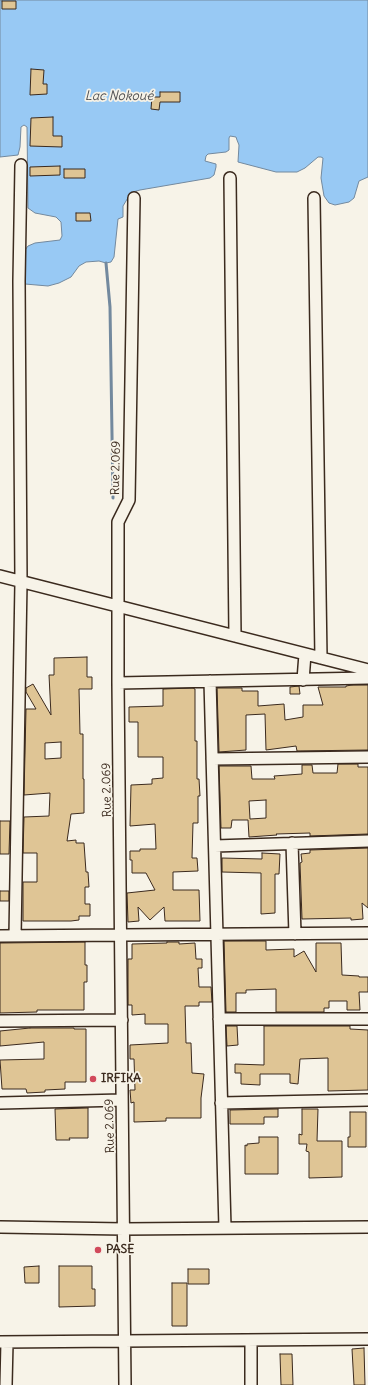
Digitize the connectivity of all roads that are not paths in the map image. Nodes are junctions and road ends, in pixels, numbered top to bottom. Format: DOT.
graph roads {
  1 [pos="21,165"];
  2 [pos="230,178"];
  3 [pos="134,198"];
  4 [pos="314,198"];
  5 [pos="0,576"];
  6 [pos="21,582"];
  7 [pos="118,606"];
  8 [pos="235,636"];
  9 [pos="305,654"];
  10 [pos="321,658"];
  11 [pos="368,670"];
  12 [pos="368,678"];
  13 [pos="303,680"];
  14 [pos="210,681"];
  15 [pos="118,683"];
  16 [pos="368,757"];
  17 [pos="212,759"];
  18 [pos="368,841"];
  19 [pos="292,843"];
  20 [pos="215,846"];
  21 [pos="368,933"];
  22 [pos="217,934"];
  23 [pos="295,934"];
  24 [pos="121,935"];
  25 [pos="0,936"];
  26 [pos="15,936"];
  27 [pos="219,1019"];
  28 [pos="368,1019"];
  29 [pos="122,1020"];
  30 [pos="0,1021"];
  31 [pos="122,1100"];
  32 [pos="368,1100"];
  33 [pos="0,1103"];
  34 [pos="221,1103"];
  35 [pos="0,1227"];
  36 [pos="368,1227"];
  37 [pos="225,1228"];
  38 [pos="124,1229"];
  39 [pos="368,1339"];
  40 [pos="124,1340"];
  41 [pos="251,1340"];
  42 [pos="3,1342"];
  43 [pos="6,1385"];
  44 [pos="125,1385"];
  45 [pos="251,1385"];
  1 -- 6 [label="street"];
  2 -- 8 [label="street"];
  3 -- 7 [label="street, Rue 2.069"];
  4 -- 10 [label="street"];
  5 -- 6 [label="street"];
  6 -- 7 [label="street"];
  6 -- 26 [label="street"];
  7 -- 8 [label="street"];
  7 -- 15 [label="street, Rue 2.069"];
  8 -- 9 [label="street"];
  9 -- 10 [label="street"];
  9 -- 13 [label="street"];
  10 -- 11 [label="street"];
  12 -- 13 [label="street"];
  13 -- 14 [label="street"];
  14 -- 15 [label="street"];
  14 -- 17 [label="street"];
  15 -- 24 [label="street, Rue 2.069"];
  16 -- 17 [label="street"];
  17 -- 20 [label="street"];
  18 -- 19 [label="street"];
  19 -- 20 [label="street"];
  19 -- 23 [label="street"];
  20 -- 22 [label="street"];
  21 -- 23 [label="street"];
  22 -- 23 [label="street"];
  22 -- 24 [label="street"];
  22 -- 27 [label="street"];
  24 -- 26 [label="street"];
  24 -- 29 [label="street, Rue 2.069"];
  25 -- 26 [label="street"];
  27 -- 28 [label="street"];
  27 -- 34 [label="street"];
  29 -- 30 [label="street"];
  29 -- 31 [label="street, Rue 2.069"];
  31 -- 33 [label="street"];
  31 -- 38 [label="street, Rue 2.069"];
  32 -- 34 [label="street"];
  34 -- 37 [label="street"];
  35 -- 38 [label="street"];
  36 -- 37 [label="street"];
  37 -- 38 [label="street"];
  38 -- 40 [label="street, Rue 2.069"];
  39 -- 41 [label="street"];
  40 -- 41 [label="street"];
  40 -- 42 [label="street"];
  40 -- 44 [label="street, Rue 2.069"];
  41 -- 45 [label="street"];
  42 -- 43 [label="street"];
}
